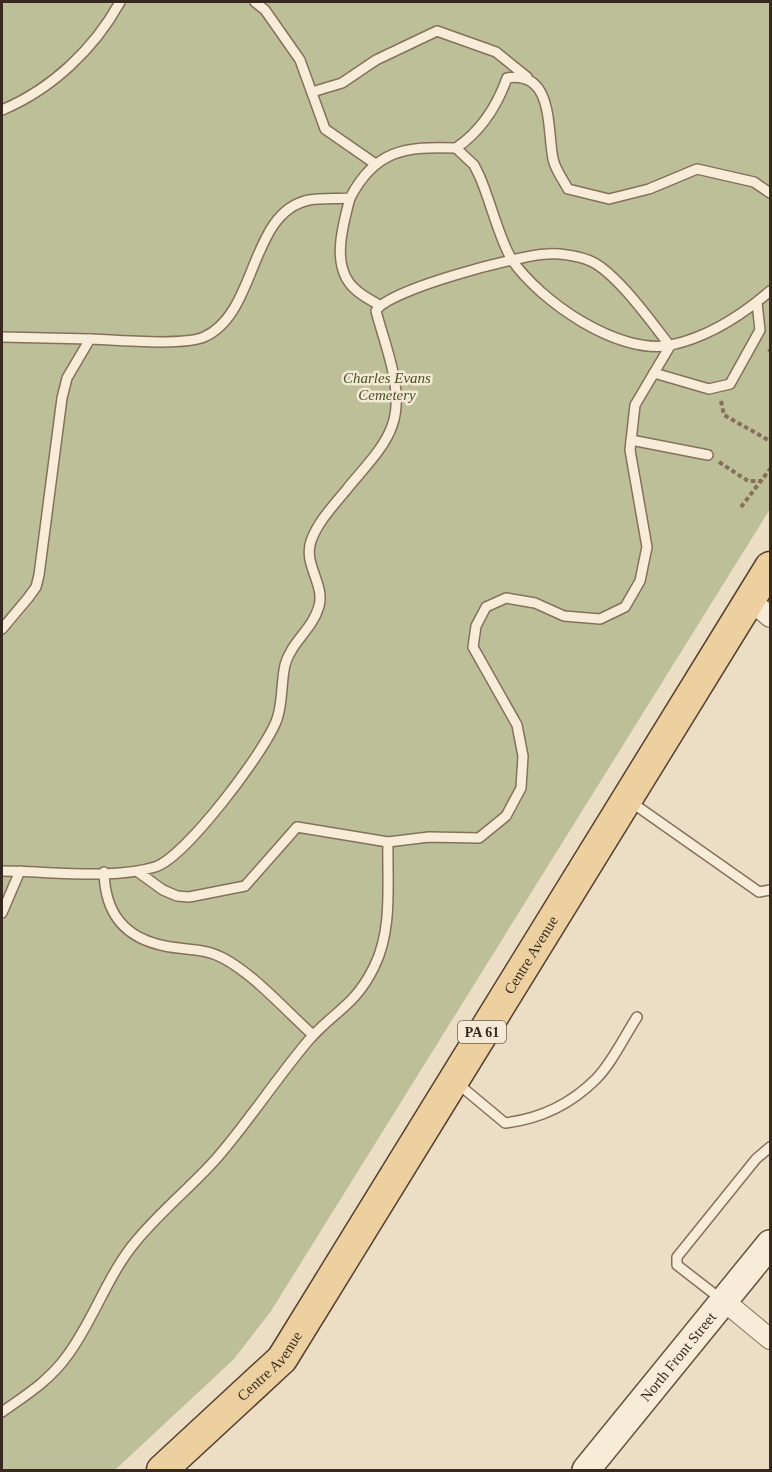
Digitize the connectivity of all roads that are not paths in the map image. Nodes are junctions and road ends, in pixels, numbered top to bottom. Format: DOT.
graph roads {
  1 [pos="120,2"];
  2 [pos="255,2"];
  3 [pos="536,84"];
  4 [pos="312,92"];
  5 [pos="2,110"];
  6 [pos="456,147"];
  7 [pos="374,163"];
  8 [pos="771,193"];
  9 [pos="350,198"];
  10 [pos="511,258"];
  11 [pos="771,291"];
  12 [pos="757,303"];
  13 [pos="379,305"];
  14 [pos="2,337"];
  15 [pos="90,339"];
  16 [pos="670,345"];
  17 [pos="654,373"];
  18 [pos="631,440"];
  19 [pos="708,455"];
  20 [pos="771,567"];
  21 [pos="760,608"];
  22 [pos="2,628"];
  23 [pos="627,799"];
  24 [pos="388,842"];
  25 [pos="2,871"];
  26 [pos="20,871"];
  27 [pos="104,872"];
  28 [pos="138,872"];
  29 [pos="771,890"];
  30 [pos="2,914"];
  31 [pos="637,1017"];
  32 [pos="313,1035"];
  33 [pos="453,1080"];
  34 [pos="771,1147"];
  35 [pos="771,1244"];
  36 [pos="724,1300"];
  37 [pos="771,1339"];
  38 [pos="2,1412"];
  39 [pos="162,1470"];
  40 [pos="586,1470"];
  1 -- 5 [label="lane"];
  2 -- 4 [label="lane"];
  3 -- 4 [label="lane"];
  3 -- 6 [label="lane"];
  3 -- 8 [label="lane"];
  4 -- 7 [label="lane"];
  6 -- 7 [label="lane"];
  6 -- 10 [label="lane"];
  7 -- 9 [label="lane"];
  9 -- 13 [label="lane"];
  9 -- 15 [label="lane"];
  10 -- 13 [label="lane"];
  10 -- 16 [label="lane"];
  10 -- 16 [label="lane"];
  11 -- 12 [label="lane"];
  12 -- 16 [label="lane"];
  12 -- 17 [label="lane"];
  13 -- 28 [label="lane"];
  14 -- 15 [label="lane"];
  15 -- 22 [label="lane"];
  16 -- 17 [label="lane"];
  17 -- 18 [label="lane"];
  18 -- 19 [label="lane"];
  18 -- 24 [label="lane"];
  20 -- 21 [label="main road, Centre Avenue / PA 61"];
  21 -- 23 [label="main road, Centre Avenue / PA 61"];
  23 -- 29 [label="lane"];
  23 -- 33 [label="main road, Centre Avenue / PA 61"];
  24 -- 28 [label="lane"];
  24 -- 32 [label="lane"];
  25 -- 26 [label="lane"];
  26 -- 27 [label="lane"];
  26 -- 30 [label="lane"];
  27 -- 28 [label="lane"];
  27 -- 32 [label="lane"];
  31 -- 33 [label="lane"];
  32 -- 38 [label="lane"];
  33 -- 39 [label="main road, Centre Avenue / PA 61"];
  34 -- 36 [label="lane"];
  35 -- 36 [label="street, North Front Street"];
  36 -- 37 [label="street"];
  36 -- 40 [label="street, North Front Street"];
}
